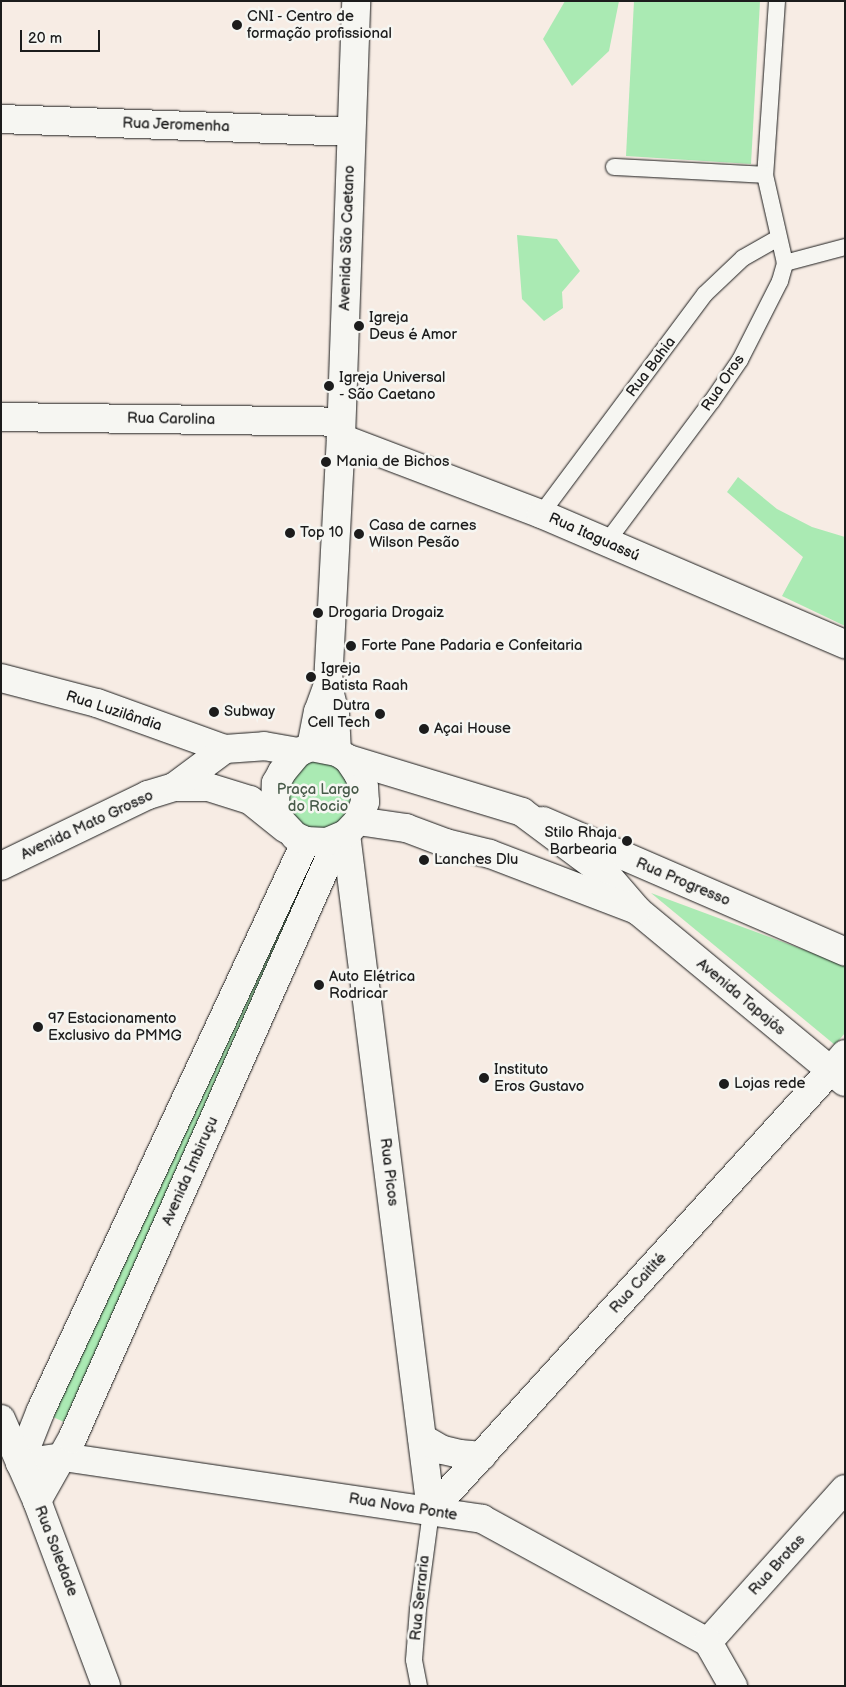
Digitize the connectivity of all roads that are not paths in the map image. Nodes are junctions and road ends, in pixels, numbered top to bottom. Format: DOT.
graph roads {
  1 [pos="356,1"];
  2 [pos="777,1"];
  3 [pos="1,119"];
  4 [pos="351,132"];
  5 [pos="614,167"];
  6 [pos="765,175"];
  7 [pos="778,238"];
  8 [pos="845,247"];
  9 [pos="785,263"];
  10 [pos="1,417"];
  11 [pos="340,430"];
  12 [pos="541,514"];
  13 [pos="606,543"];
  14 [pos="845,644"];
  15 [pos="1,678"];
  16 [pos="225,749"];
  17 [pos="324,752"];
  18 [pos="174,787"];
  19 [pos="522,812"];
  20 [pos="347,831"];
  21 [pos="296,835"];
  22 [pos="1,866"];
  23 [pos="638,911"];
  24 [pos="845,952"];
  25 [pos="840,1069"];
  26 [pos="1,1419"];
  27 [pos="422,1438"];
  28 [pos="482,1456"];
  29 [pos="63,1457"];
  30 [pos="20,1463"];
  31 [pos="845,1489"];
  32 [pos="37,1501"];
  33 [pos="431,1511"];
  34 [pos="708,1642"];
  35 [pos="106,1686"];
  36 [pos="419,1686"];
  37 [pos="733,1686"];
  1 -- 4 [label="street, Avenida São Caetano"];
  2 -- 6 [label="lane"];
  3 -- 4 [label="street, Rua Jeromenha"];
  4 -- 11 [label="street, Avenida São Caetano"];
  5 -- 6 [label="lane"];
  6 -- 7 [label="lane"];
  7 -- 9 [label="lane"];
  7 -- 12 [label="lane, Rua Bahia"];
  8 -- 9 [label="lane"];
  9 -- 13 [label="lane, Rua Oros"];
  10 -- 11 [label="street, Rua Carolina"];
  11 -- 12 [label="street, Rua Itaguassú"];
  11 -- 17 [label="street, Avenida São Caetano"];
  12 -- 13 [label="street, Rua Itaguassú"];
  13 -- 14 [label="street, Rua Itaguassú"];
  15 -- 16 [label="street, Rua Luzilândia"];
  16 -- 17 [label="street"];
  16 -- 18 [label="street"];
  17 -- 19 [label="street"];
  17 -- 20 [label="street"];
  17 -- 21 [label="street"];
  18 -- 21 [label="street"];
  18 -- 22 [label="street, Avenida Mato Grosso"];
  19 -- 23 [label="street"];
  19 -- 24 [label="street, Rua Progresso"];
  20 -- 21 [label="street"];
  20 -- 23 [label="street"];
  20 -- 27 [label="street, Rua Picos"];
  20 -- 29 [label="street, Avenida Imbiruçu"];
  21 -- 30 [label="street"];
  23 -- 25 [label="street, Avenida Tapajós"];
  25 -- 28 [label="street, Rua Caitité"];
  26 -- 30 [label="street, Rua Soledade"];
  27 -- 28 [label="street"];
  27 -- 33 [label="street, Rua Picos"];
  28 -- 33 [label="street, Rua Caitité"];
  29 -- 30 [label="street, Rua Nova Ponte"];
  29 -- 32 [label="street, Avenida Imbiruçu"];
  29 -- 33 [label="street, Rua Nova Ponte"];
  30 -- 32 [label="street, Rua Soledade"];
  31 -- 34 [label="street, Rua Brotas"];
  32 -- 35 [label="street, Rua Soledade"];
  33 -- 34 [label="street, Rua Nova Ponte"];
  33 -- 36 [label="lane, Rua Serraria"];
  34 -- 37 [label="street"];
}
